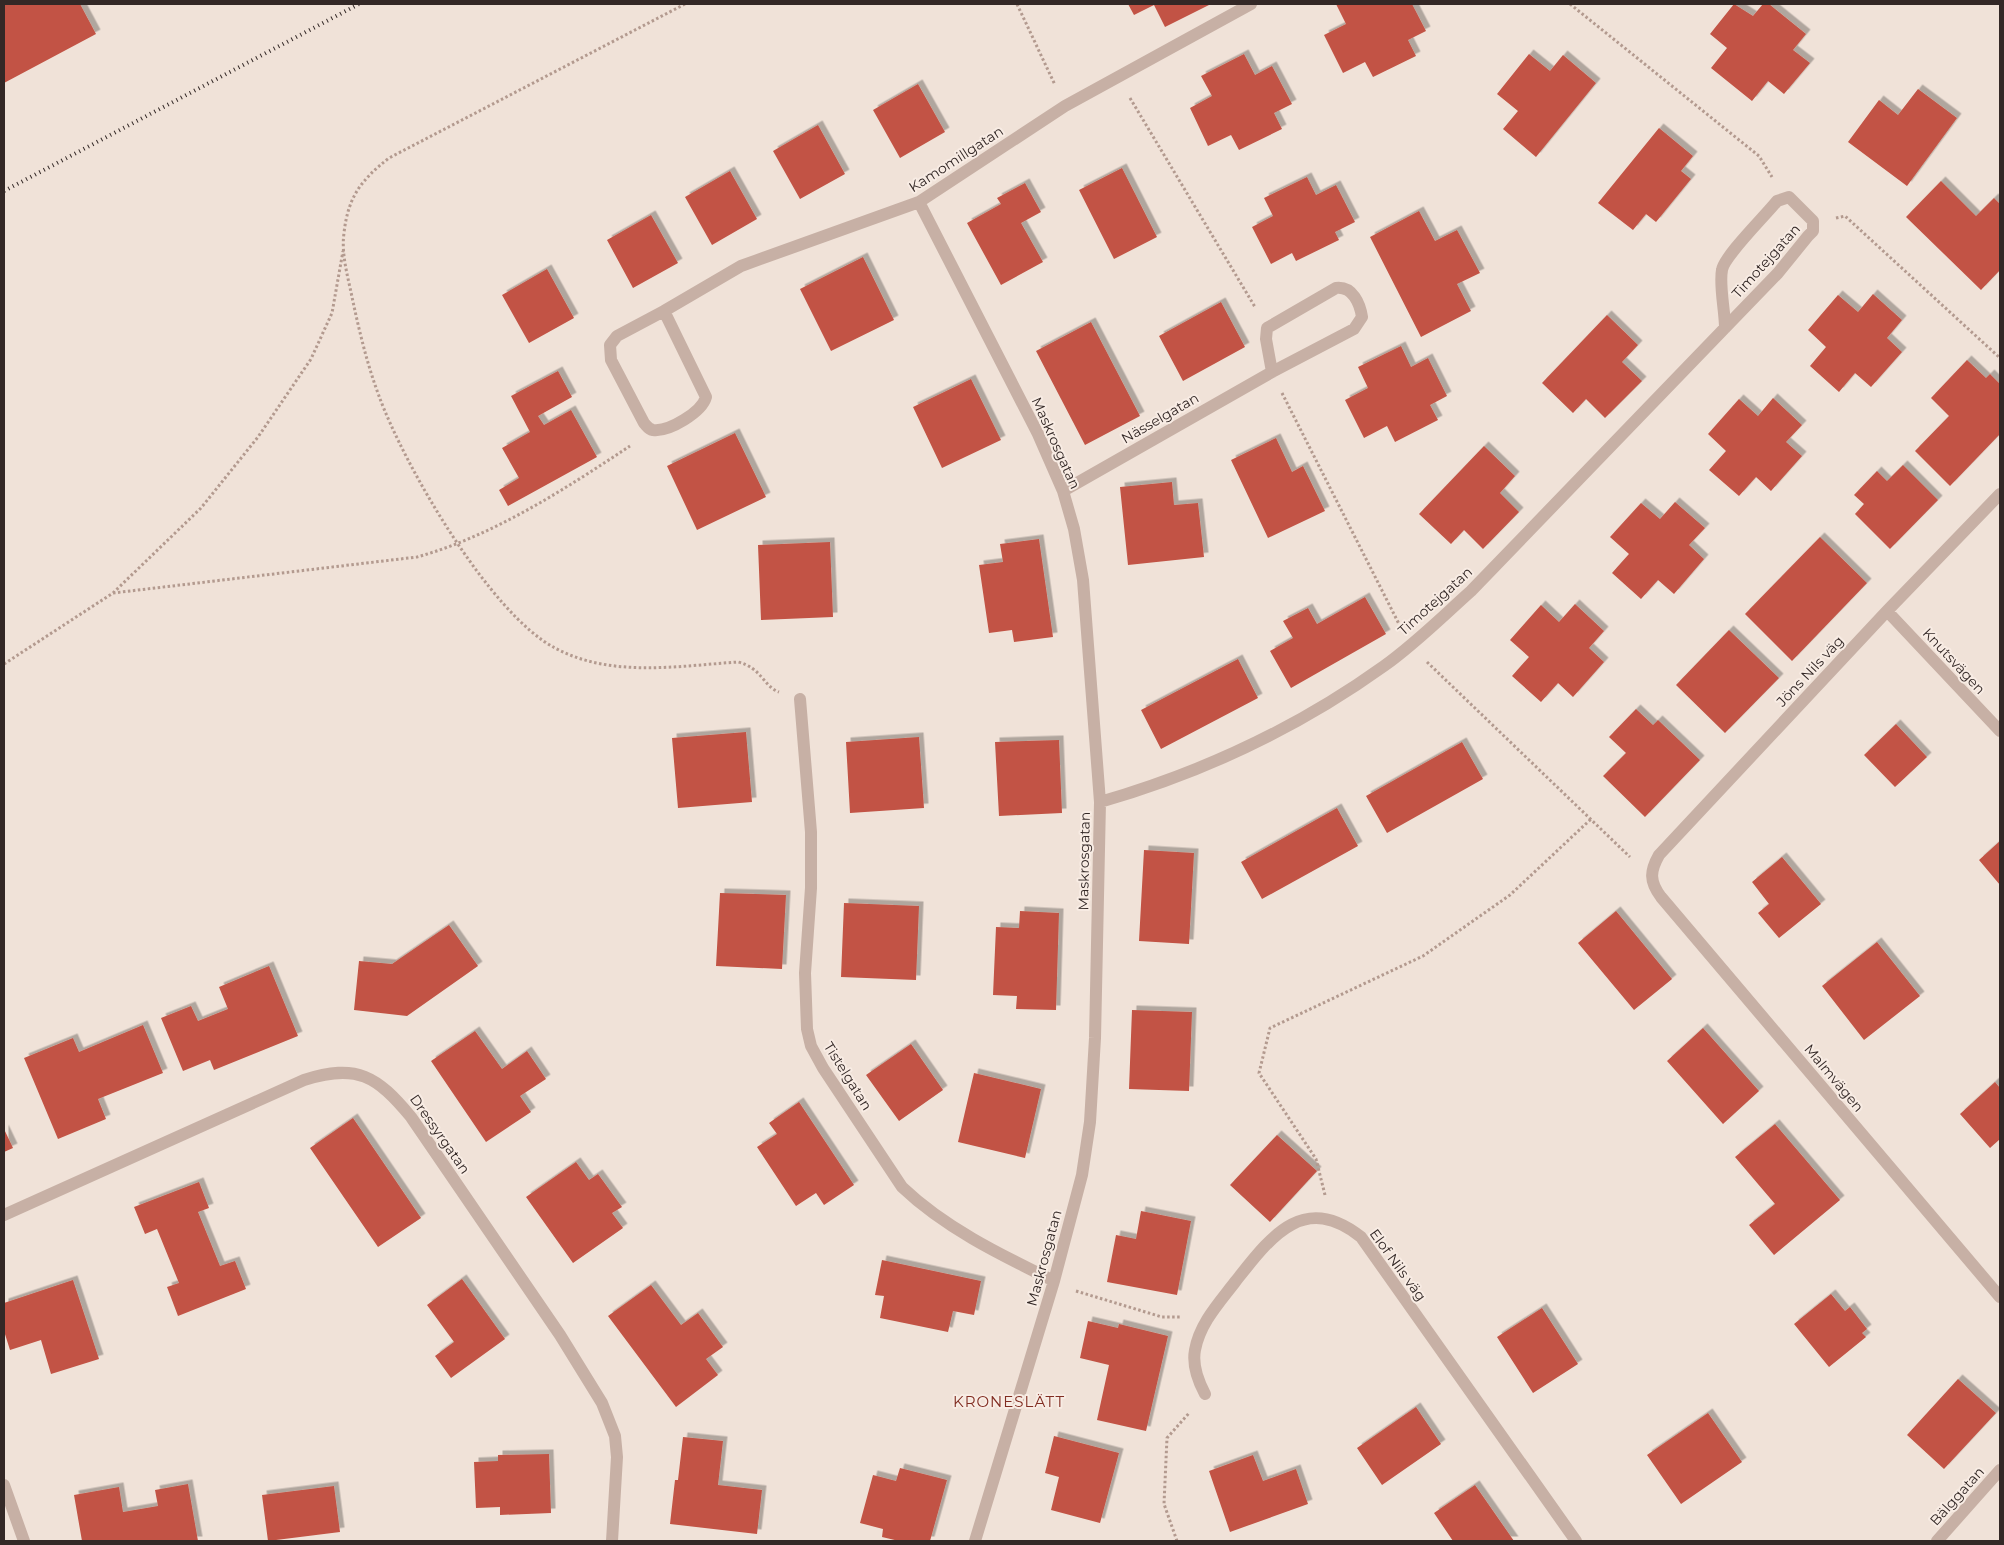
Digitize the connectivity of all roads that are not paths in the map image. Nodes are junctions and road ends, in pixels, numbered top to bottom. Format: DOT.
graph roads {
  1 [pos="1250,4"];
  2 [pos="919,202"];
  3 [pos="664,311"];
  4 [pos="1725,328"];
  5 [pos="1272,372"];
  6 [pos="1063,491"];
  7 [pos="2000,494"];
  8 [pos="1887,611"];
  9 [pos="800,699"];
  10 [pos="2000,731"];
  11 [pos="1100,802"];
  12 [pos="1650,876"];
  13 [pos="4,1215"];
  14 [pos="1054,1281"];
  15 [pos="2000,1297"];
  16 [pos="1205,1394"];
  17 [pos="2000,1470"];
  18 [pos="4,1485"];
  19 [pos="24,1541"];
  20 [pos="612,1541"];
  21 [pos="975,1541"];
  22 [pos="1576,1541"];
  23 [pos="1937,1541"];
  1 -- 2 [label="street, Kamomillgatan"];
  2 -- 3 [label="street, Kamomillgatan"];
  2 -- 6 [label="street, Maskrosgatan"];
  3 -- 3 [label="street, Kamomillgatan"];
  4 -- 4 [label="street, Timotejgatan"];
  4 -- 11 [label="street, Timotejgatan"];
  5 -- 5 [label="street, Nässelgatan"];
  5 -- 6 [label="street, Nässelgatan"];
  6 -- 11 [label="street, Maskrosgatan"];
  7 -- 8 [label="street, Jöns Nils väg"];
  8 -- 10 [label="street, Knutsvägen"];
  8 -- 12 [label="street, Jöns Nils väg"];
  9 -- 14 [label="street, Tistelgatan"];
  11 -- 14 [label="street, Maskrosgatan"];
  12 -- 15 [label="street, Malmvägen"];
  13 -- 20 [label="street, Dressyrgatan"];
  14 -- 21 [label="street, Maskrosgatan"];
  16 -- 22 [label="street, Elof Nils väg"];
  17 -- 23 [label="street, Bälggatan"];
  18 -- 19 [label="street"];
}
